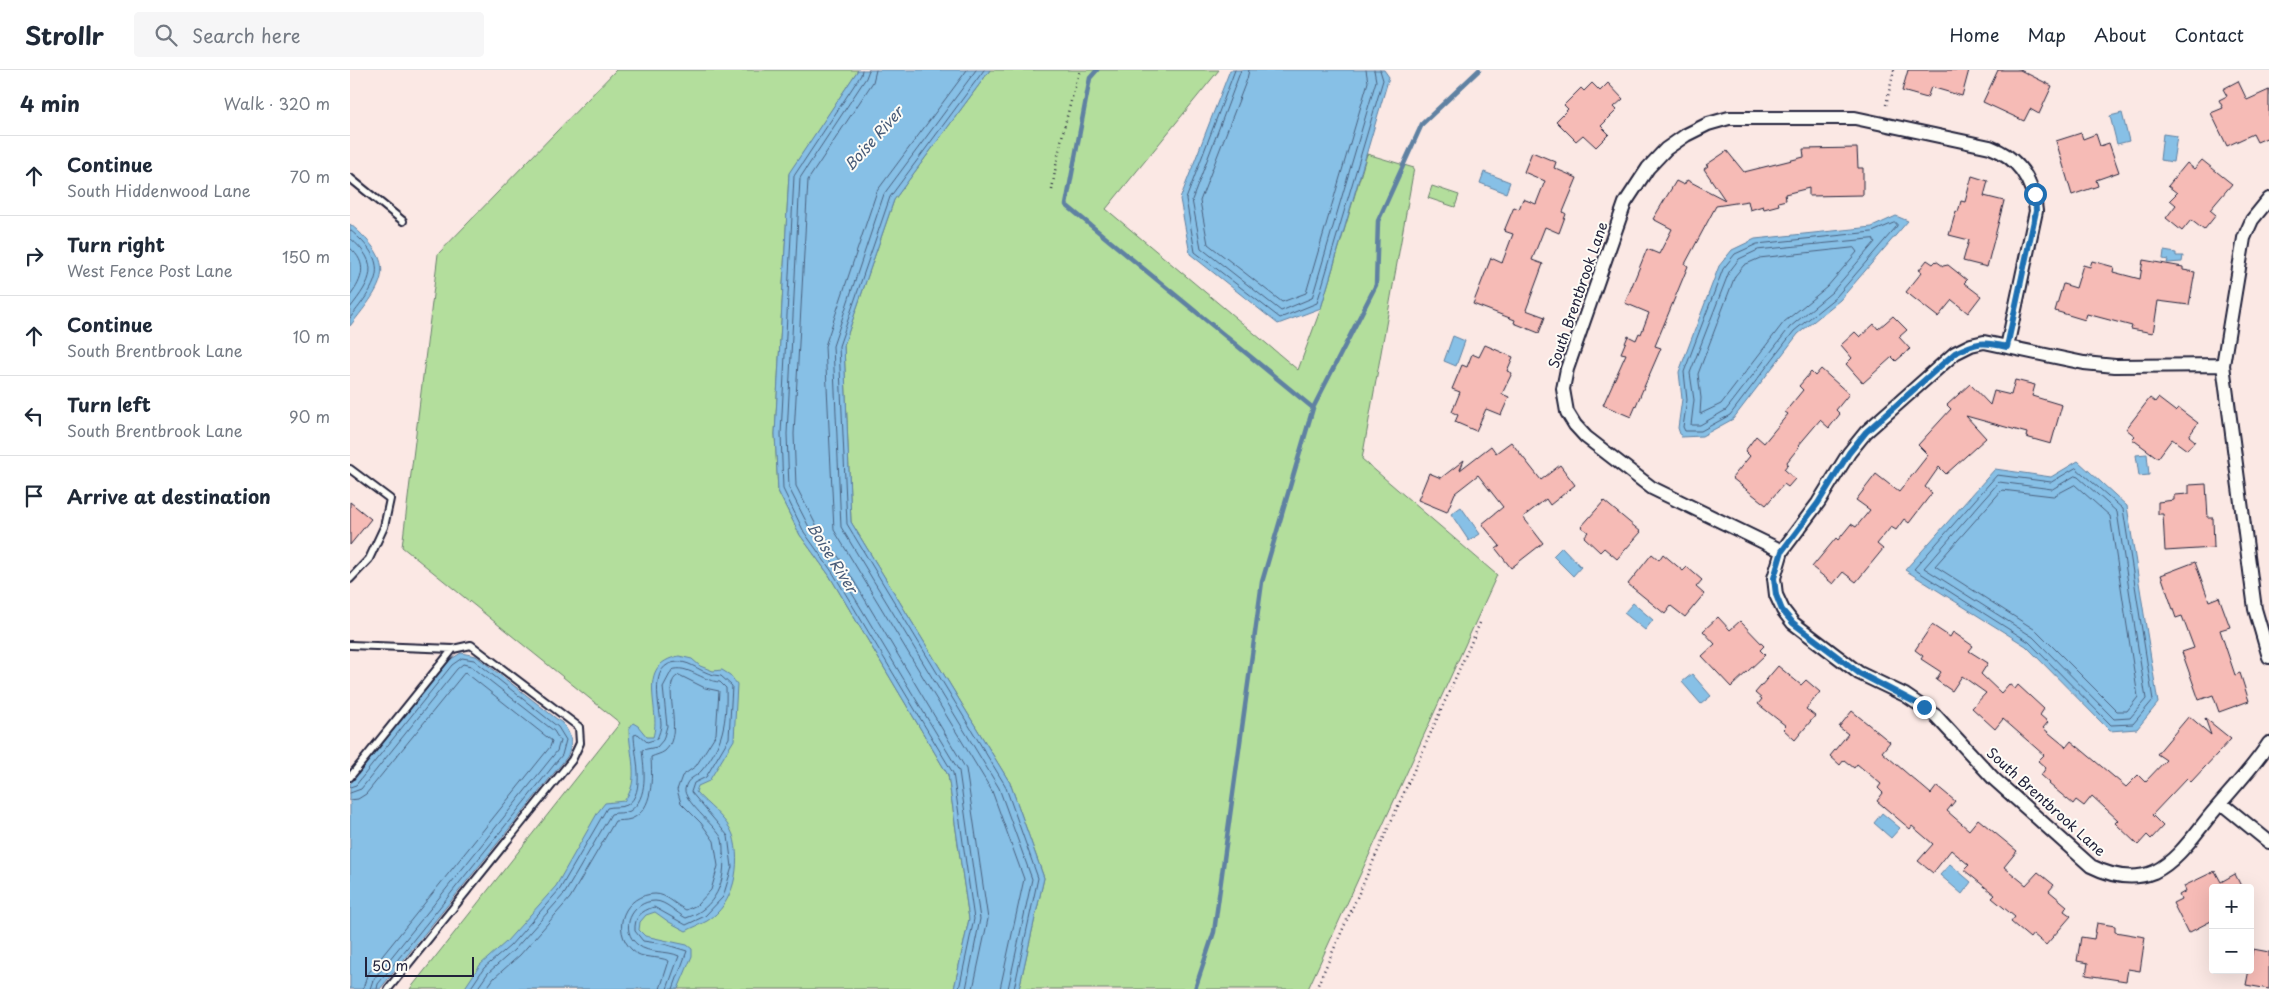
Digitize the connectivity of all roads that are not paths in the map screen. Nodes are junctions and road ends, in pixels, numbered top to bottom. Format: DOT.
graph roads {
  1 [pos="350,178"];
  2 [pos="2269,199"];
  3 [pos="403,221"];
  4 [pos="2007,347"];
  5 [pos="2223,365"];
  6 [pos="350,469"];
  7 [pos="1782,551"];
  8 [pos="350,579"];
  9 [pos="350,645"];
  10 [pos="453,648"];
  11 [pos="2268,650"];
  12 [pos="2269,743"];
  13 [pos="350,777"];
  14 [pos="2221,803"];
  15 [pos="2269,842"];
  16 [pos="388,989"];
  1 -- 3 [label="lane"];
  2 -- 5 [label="street"];
  4 -- 5 [label="street"];
  4 -- 7 [label="street"];
  4 -- 7 [label="street, South Brentbrook Lane"];
  5 -- 11 [label="street"];
  6 -- 8 [label="lane"];
  7 -- 14 [label="street, South Brentbrook Lane"];
  9 -- 10 [label="lane"];
  10 -- 13 [label="lane"];
  10 -- 16 [label="lane"];
  12 -- 14 [label="street"];
  14 -- 15 [label="street"];
}
